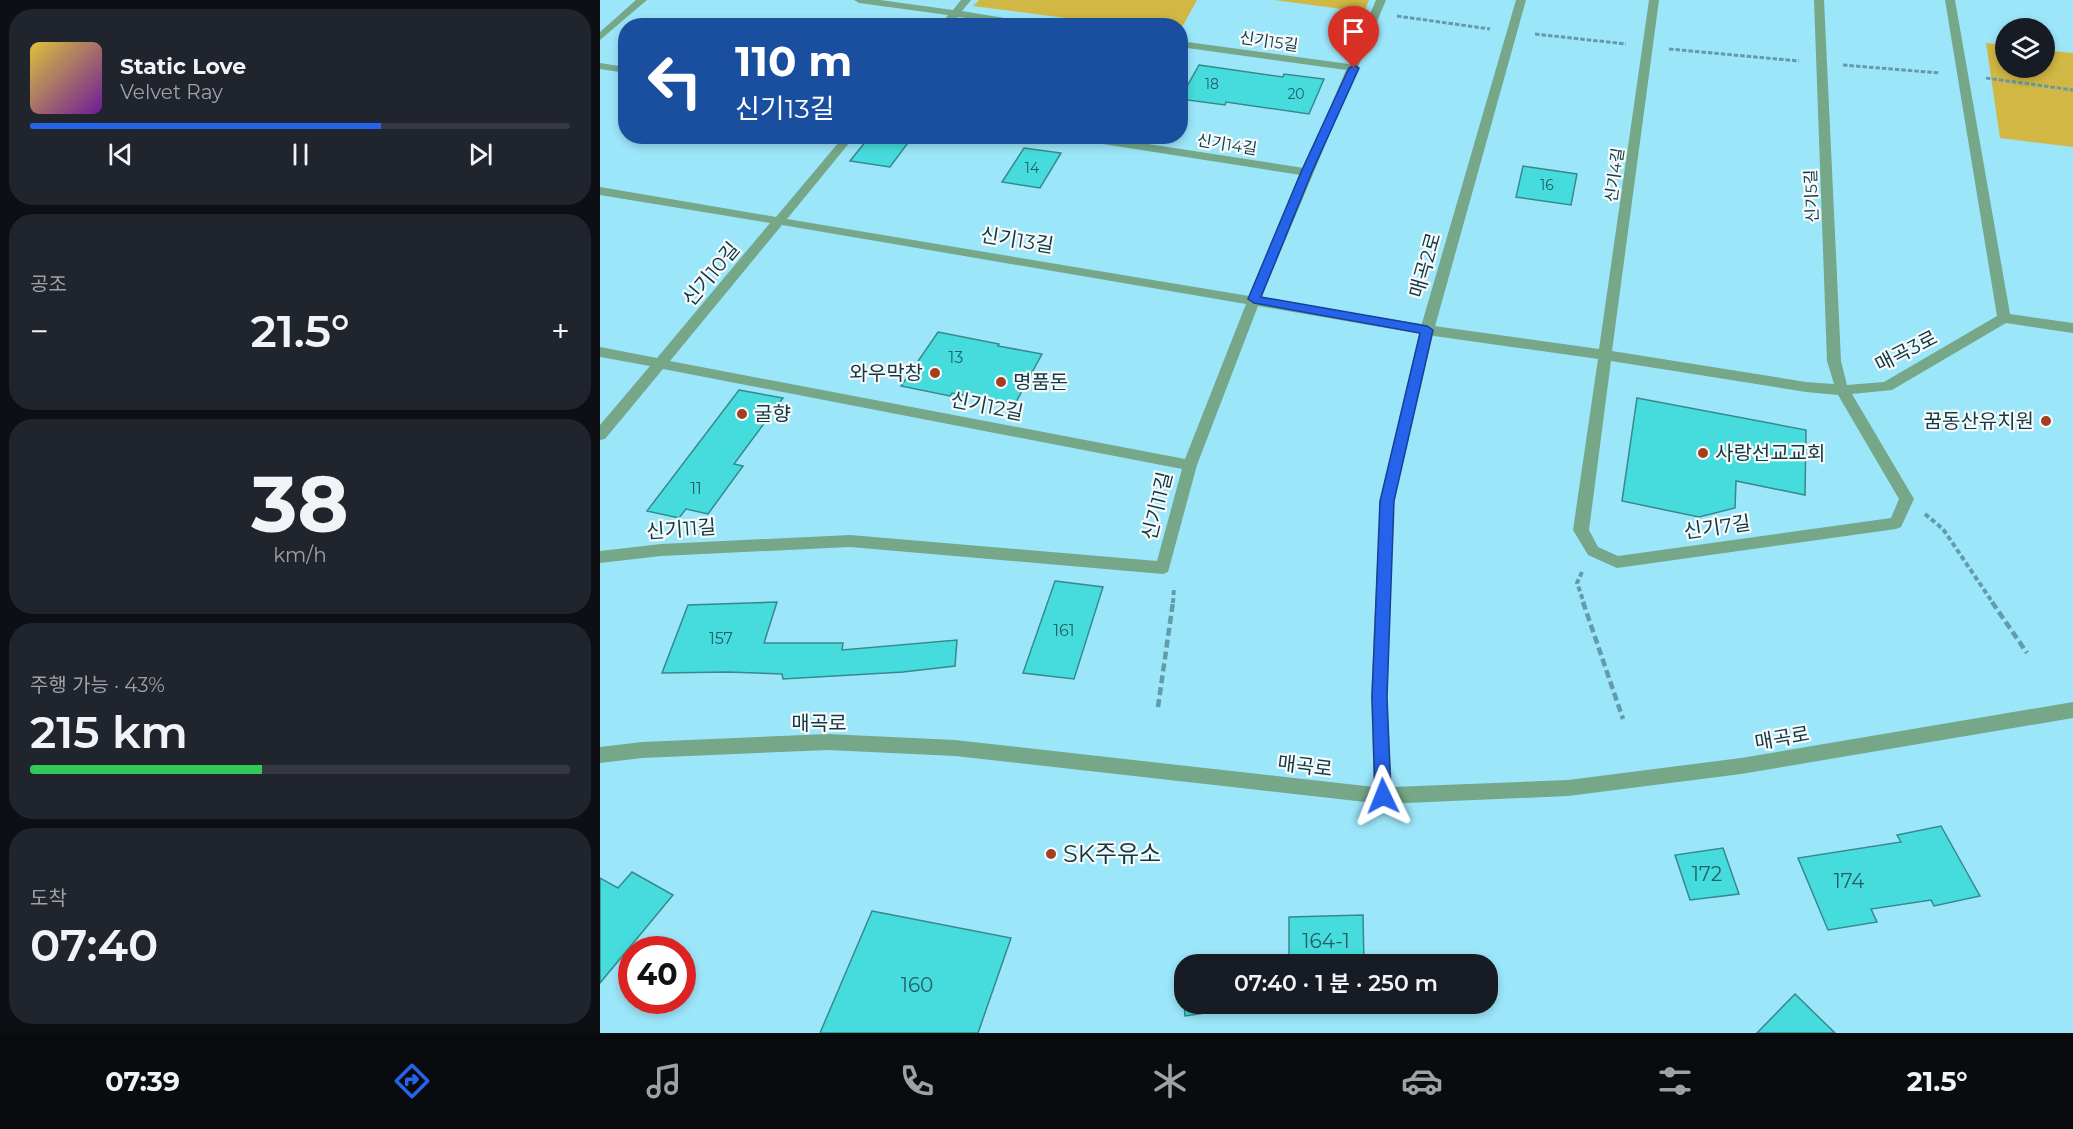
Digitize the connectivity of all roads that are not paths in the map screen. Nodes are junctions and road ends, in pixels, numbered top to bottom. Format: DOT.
graph roads {
  1 [pos="642,0"];
  2 [pos="859,0"];
  3 [pos="966,0"];
  4 [pos="1381,0"];
  5 [pos="1521,0"];
  6 [pos="1654,0"];
  7 [pos="1819,0"];
  8 [pos="1950,0"];
  9 [pos="956,13"];
  10 [pos="622,18"];
  11 [pos="952,18"];
  12 [pos="992,18"];
  13 [pos="618,21"];
  14 [pos="600,37"];
  15 [pos="1188,45"];
  16 [pos="600,66"];
  17 [pos="1354,68"];
  18 [pos="618,69"];
  19 [pos="844,144"];
  20 [pos="1123,144"];
  21 [pos="1307,172"];
  22 [pos="600,191"];
  23 [pos="781,221"];
  24 [pos="1254,299"];
  25 [pos="2004,318"];
  26 [pos="2073,328"];
  27 [pos="1427,330"];
  28 [pos="600,352"];
  29 [pos="1606,355"];
  30 [pos="660,364"];
  31 [pos="1842,390"];
  32 [pos="600,435"];
  33 [pos="1190,465"];
  34 [pos="600,557"];
  35 [pos="2073,710"];
  36 [pos="600,755"];
  37 [pos="1383,796"];
  1 -- 10 [label="street"];
  2 -- 9 [label="street"];
  3 -- 9 [label="street"];
  4 -- 17 [label="street, 신기11길"];
  5 -- 27 [label="street, 매곡2로"];
  6 -- 29 [label="street, 신기4길"];
  7 -- 31 [label="street, 신기5길"];
  8 -- 25 [label="street"];
  9 -- 11 [label="street"];
  9 -- 12 [label="street"];
  13 -- 14 [label="street"];
  15 -- 17 [label="street, 신기15길"];
  16 -- 18 [label="street"];
  17 -- 21 [label="street, 신기11길"];
  19 -- 23 [label="street, 신기10길"];
  20 -- 21 [label="street, 신기14길"];
  21 -- 24 [label="street, 신기11길"];
  22 -- 23 [label="street, 신기13길"];
  23 -- 24 [label="street, 신기13길"];
  23 -- 30 [label="street, 신기10길"];
  24 -- 27 [label="street, 신기13길"];
  24 -- 33 [label="street, 신기11길"];
  25 -- 26 [label="street"];
  25 -- 31 [label="street, 매곡3로"];
  27 -- 29 [label="street, 매곡3로"];
  27 -- 37 [label="street, 매곡2로"];
  28 -- 30 [label="street, 신기12길"];
  29 -- 31 [label="street, 매곡3로"];
  29 -- 31 [label="street, 신기7길"];
  30 -- 32 [label="street, 신기10길"];
  30 -- 33 [label="street, 신기12길"];
  33 -- 34 [label="street, 신기11길"];
  35 -- 37 [label="street, 매곡로"];
  36 -- 37 [label="street, 매곡로"];
}
